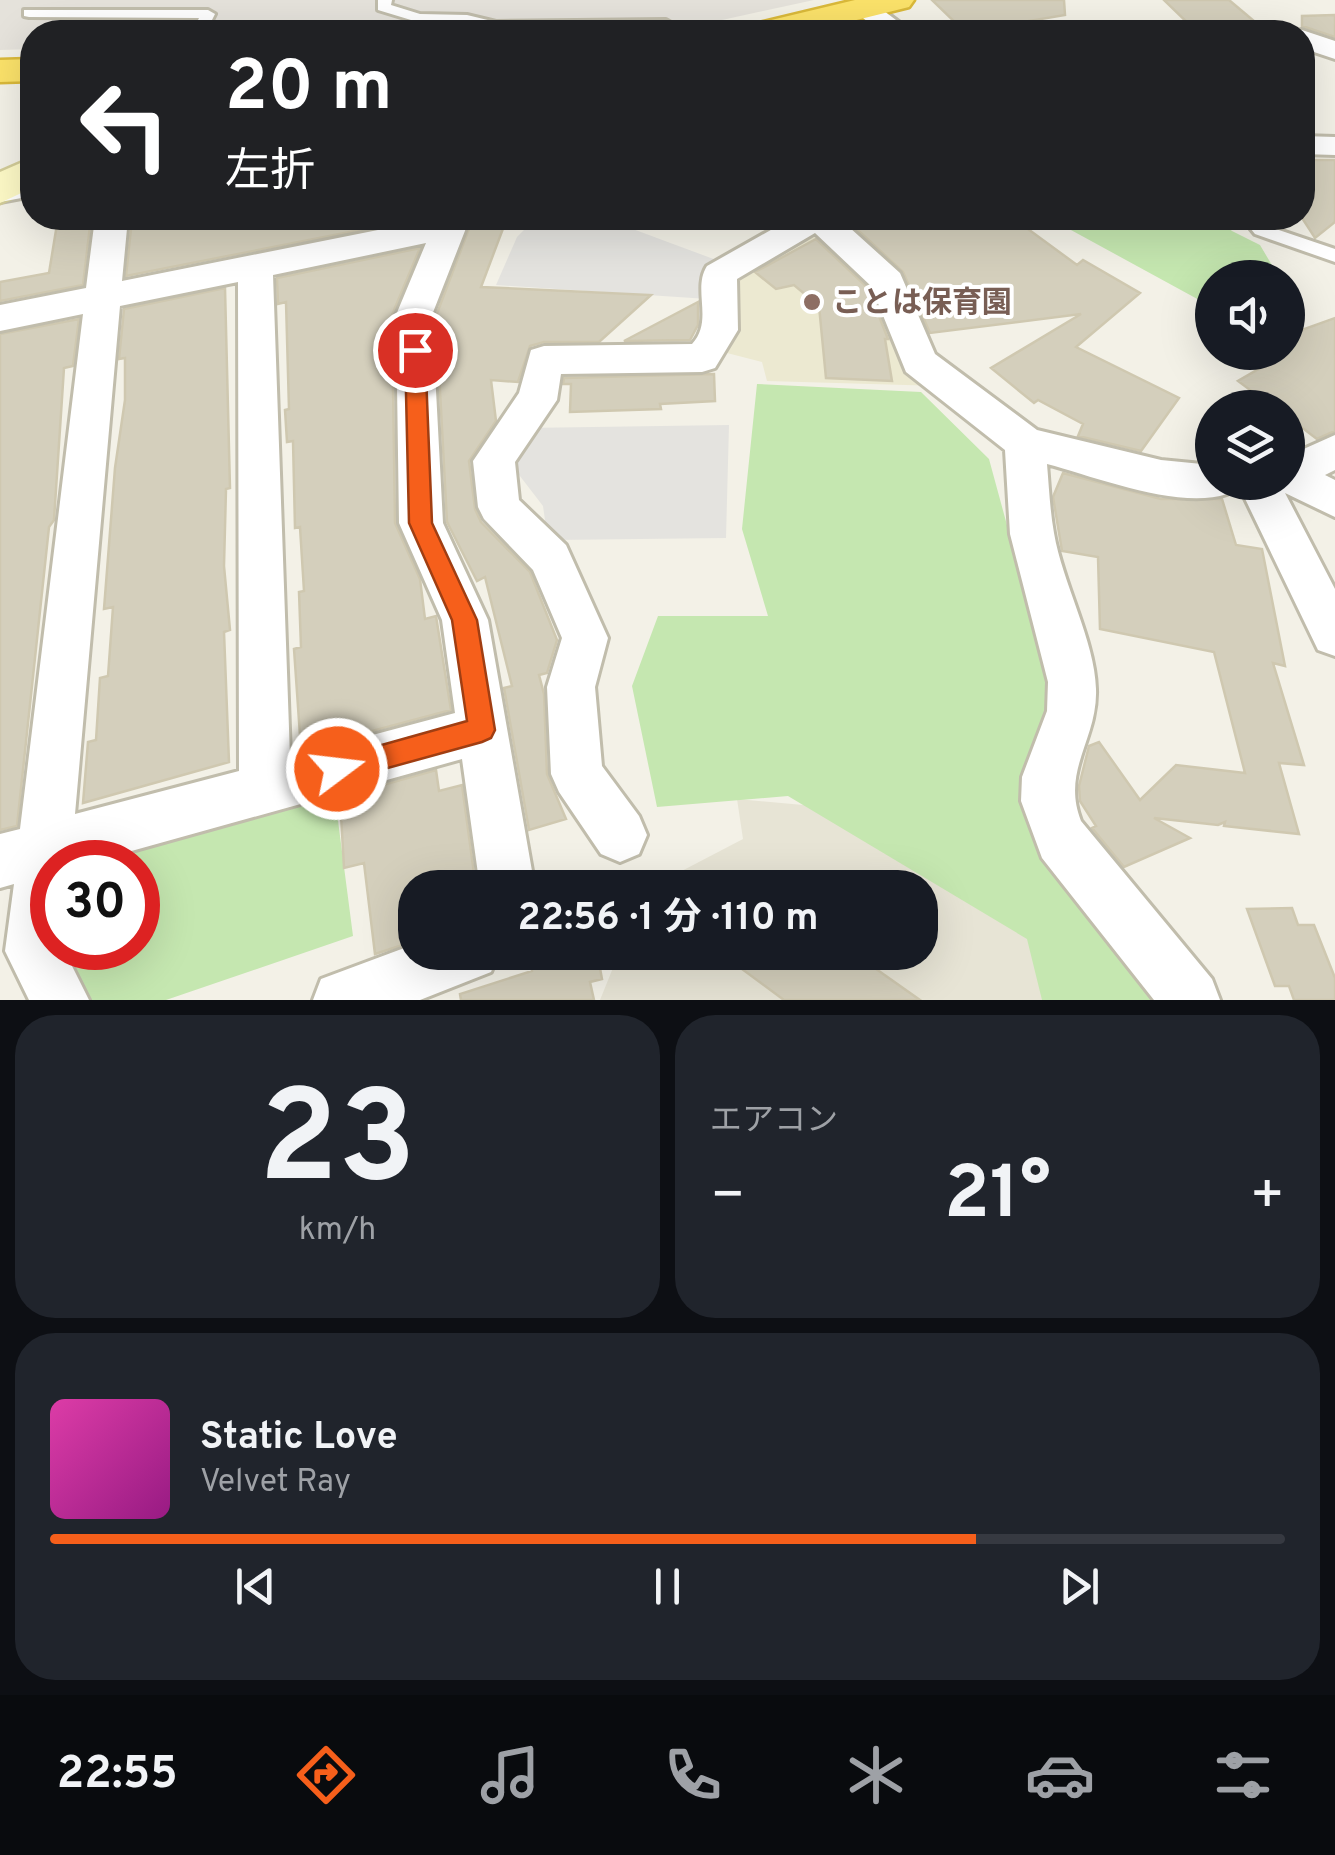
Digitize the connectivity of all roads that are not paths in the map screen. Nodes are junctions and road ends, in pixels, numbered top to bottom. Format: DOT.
graph roads {
  1 [pos="385,0"];
  2 [pos="897,0"];
  3 [pos="862,8"];
  4 [pos="29,13"];
  5 [pos="205,20"];
  6 [pos="408,20"];
  7 [pos="815,20"];
  8 [pos="880,20"];
  9 [pos="109,230"];
  10 [pos="421,230"];
  11 [pos="449,230"];
  12 [pos="796,230"];
  13 [pos="831,230"];
  14 [pos="1261,230"];
  15 [pos="1335,256"];
  16 [pos="256,267"];
  17 [pos="100,298"];
  18 [pos="0,318"];
  19 [pos="1026,443"];
  20 [pos="1335,451"];
  21 [pos="1305,462"];
  22 [pos="1195,478"];
  23 [pos="1305,492"];
  24 [pos="1265,500"];
  25 [pos="1335,500"];
  26 [pos="1335,634"];
  27 [pos="482,730"];
  28 [pos="265,789"];
  29 [pos="620,835"];
  30 [pos="22,855"];
  31 [pos="505,870"];
  32 [pos="423,970"];
  33 [pos="60,1000"];
  34 [pos="342,1000"];
  35 [pos="1191,1000"];
  1 -- 6 [label="lane"];
  2 -- 3 [label="highway"];
  3 -- 7 [label="highway"];
  3 -- 8 [label="street"];
  4 -- 5 [label="lane"];
  9 -- 17 [label="street"];
  10 -- 16 [label="street"];
  11 -- 27 [label="street"];
  12 -- 29 [label="street"];
  13 -- 19 [label="street"];
  14 -- 15 [label="lane"];
  16 -- 17 [label="street"];
  16 -- 28 [label="street"];
  17 -- 18 [label="street"];
  17 -- 30 [label="street"];
  19 -- 22 [label="street"];
  19 -- 35 [label="street"];
  20 -- 21 [label="street"];
  23 -- 25 [label="street"];
  24 -- 26 [label="street"];
  27 -- 28 [label="street"];
  27 -- 31 [label="street"];
  28 -- 30 [label="street"];
  30 -- 33 [label="street"];
  32 -- 34 [label="street"];
}
